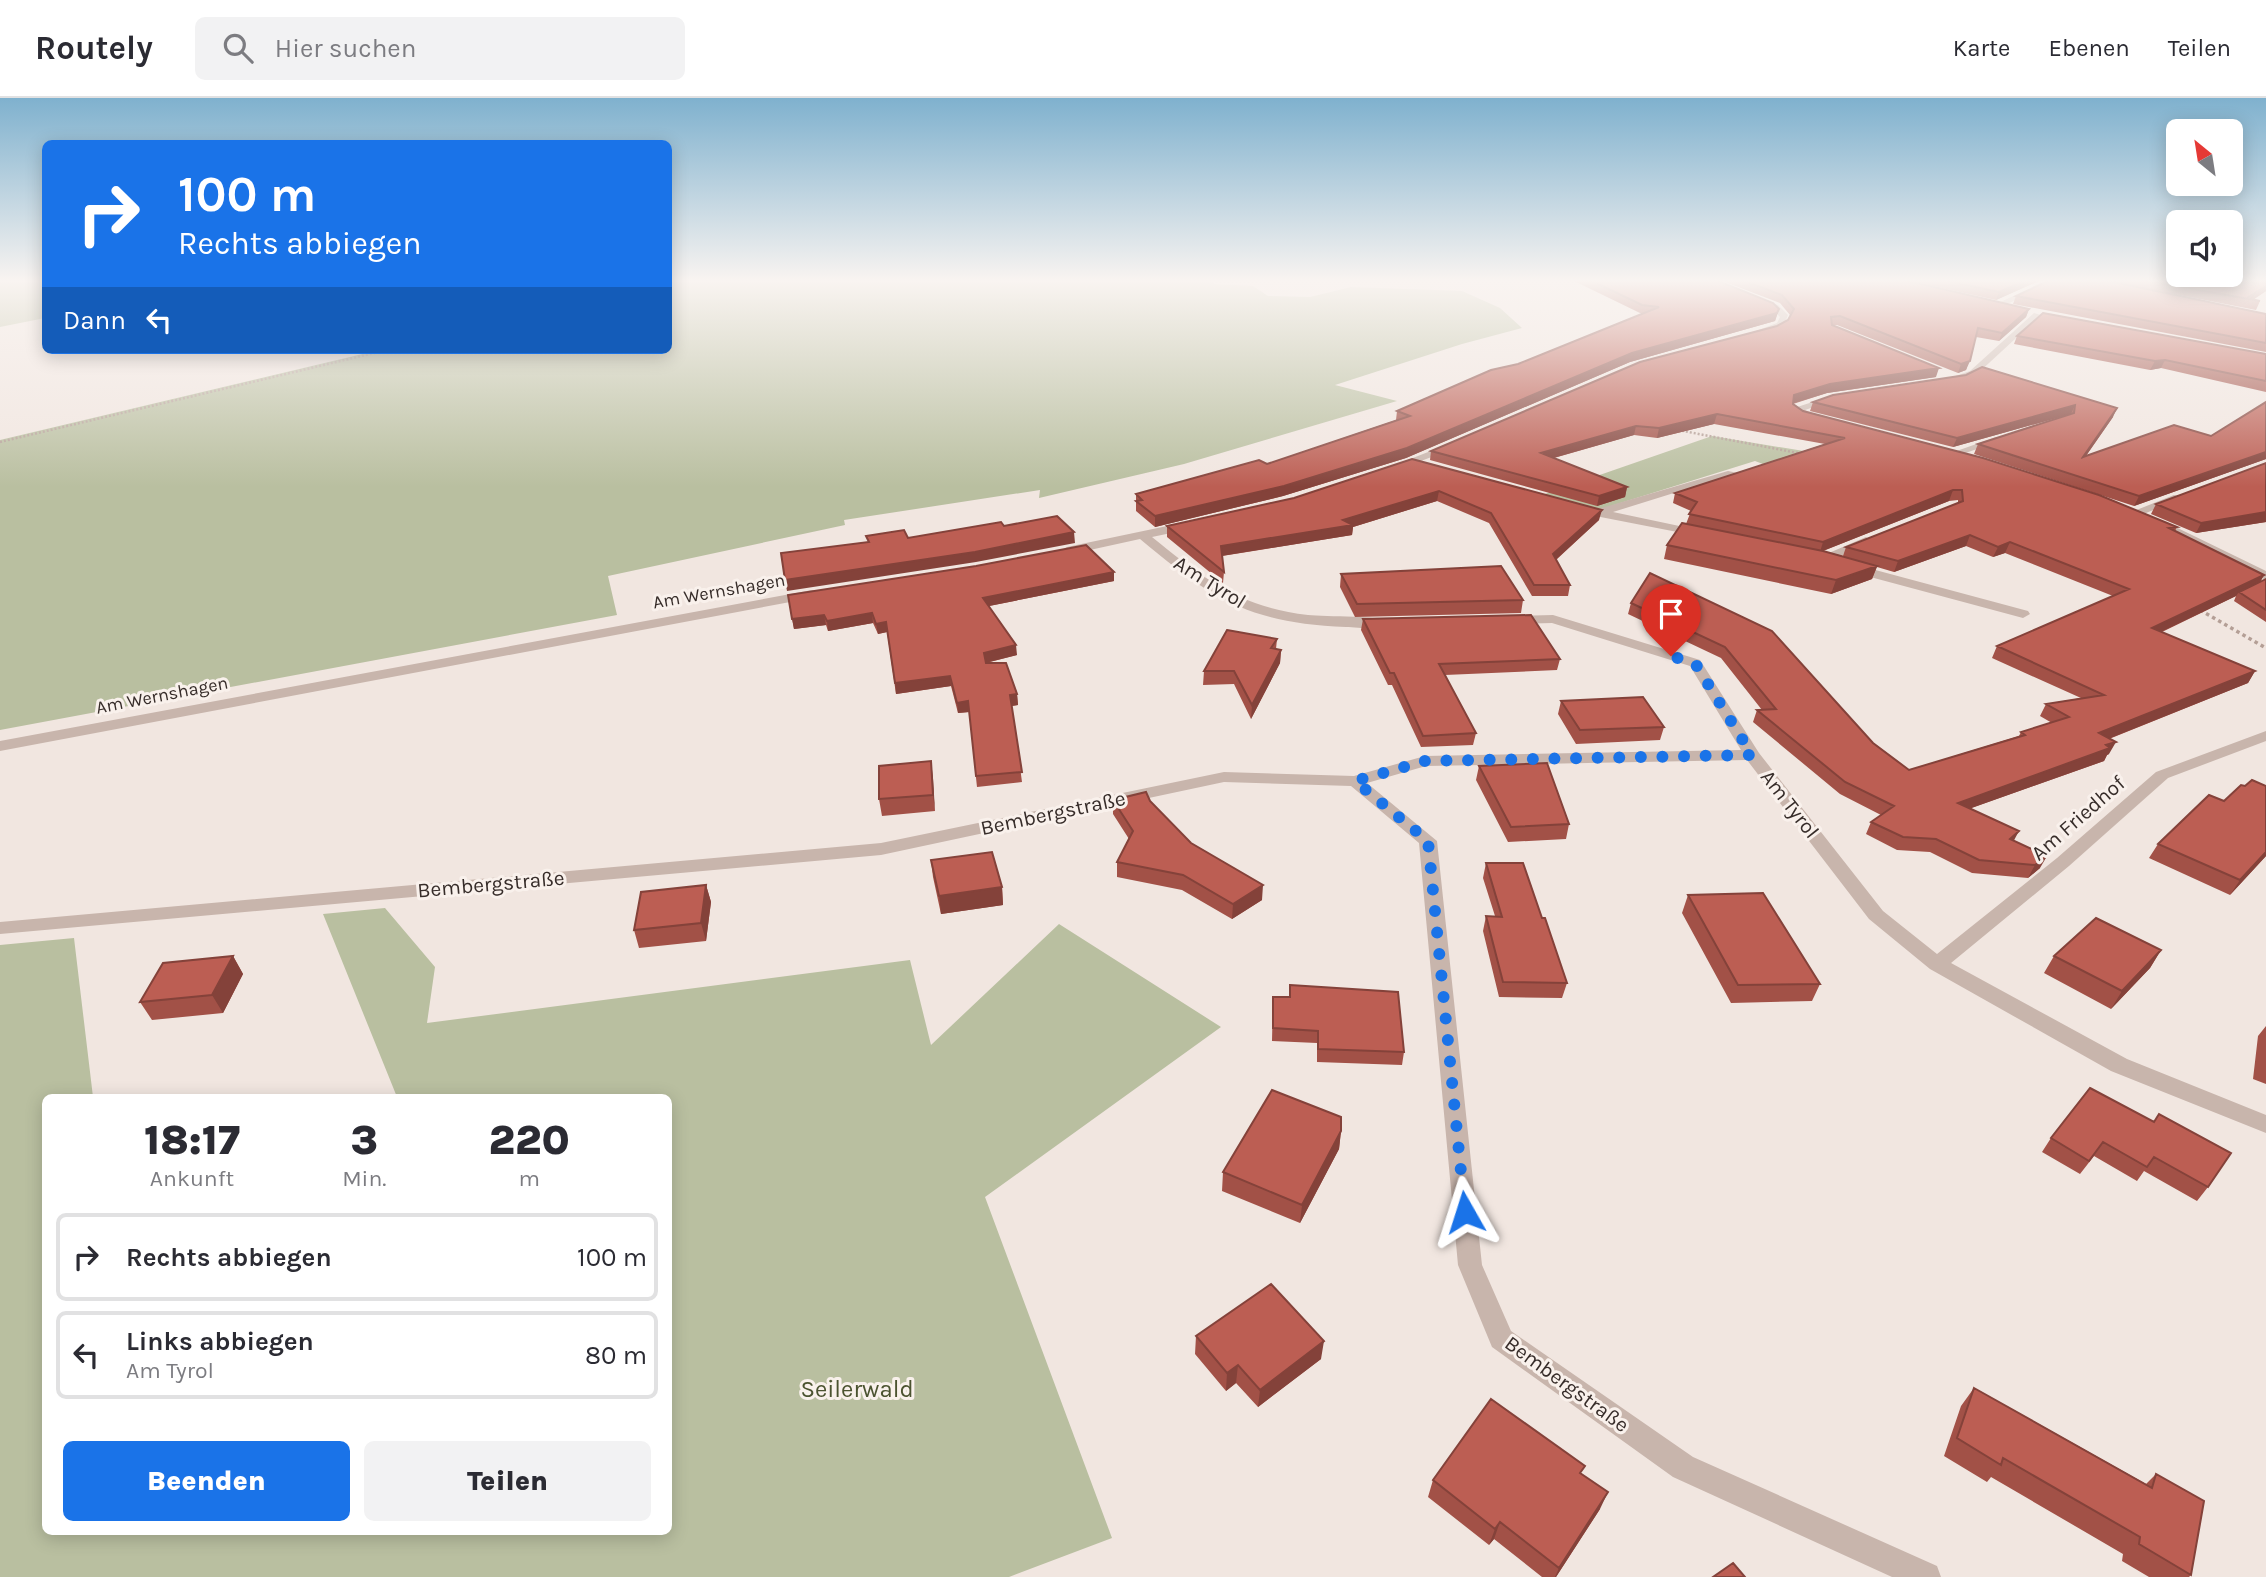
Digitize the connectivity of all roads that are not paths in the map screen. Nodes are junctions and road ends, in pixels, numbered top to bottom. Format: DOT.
graph roads {
  1 [pos="1999,349"];
  2 [pos="1951,378"];
  3 [pos="1851,395"];
  4 [pos="1818,419"];
  5 [pos="2016,433"];
  6 [pos="1461,442"];
  7 [pos="1944,450"];
  8 [pos="1956,453"];
  9 [pos="1980,460"];
  10 [pos="1411,462"];
  11 [pos="1386,470"];
  12 [pos="1437,470"];
  13 [pos="1732,473"];
  14 [pos="2188,493"];
  15 [pos="1570,507"];
  16 [pos="1597,513"];
  17 [pos="1209,520"];
  18 [pos="1881,535"];
  19 [pos="1143,536"];
  20 [pos="1716,538"];
  21 [pos="1054,554"];
  22 [pos="2266,576"];
  23 [pos="829,592"];
  24 [pos="2022,614"];
  25 [pos="1500,620"];
  26 [pos="1406,622"];
  27 [pos="2266,736"];
  28 [pos="0,746"];
  29 [pos="1752,755"];
  30 [pos="1355,781"];
  31 [pos="0,928"];
  32 [pos="1937,964"];
  33 [pos="2266,1124"];
  34 [pos="1926,1577"];
  1 -- 2 [label="street"];
  3 -- 4 [label="street"];
  5 -- 8 [label="street"];
  6 -- 10 [label="street"];
  7 -- 8 [label="street"];
  8 -- 9 [label="street"];
  10 -- 11 [label="street"];
  10 -- 12 [label="street"];
  13 -- 16 [label="street"];
  14 -- 22 [label="street"];
  15 -- 16 [label="street"];
  16 -- 20 [label="street"];
  17 -- 19 [label="street"];
  18 -- 24 [label="street"];
  19 -- 21 [label="street"];
  19 -- 26 [label="street, Am Tyrol"];
  23 -- 28 [label="street, Am Wernshagen"];
  25 -- 29 [label="street, Am Tyrol"];
  27 -- 32 [label="street, Am Friedhof"];
  29 -- 30 [label="street"];
  29 -- 32 [label="street, Am Tyrol"];
  30 -- 31 [label="street, Bembergstraße"];
  30 -- 34 [label="street, Bembergstraße"];
  32 -- 33 [label="street, Am Tyrol"];
}
